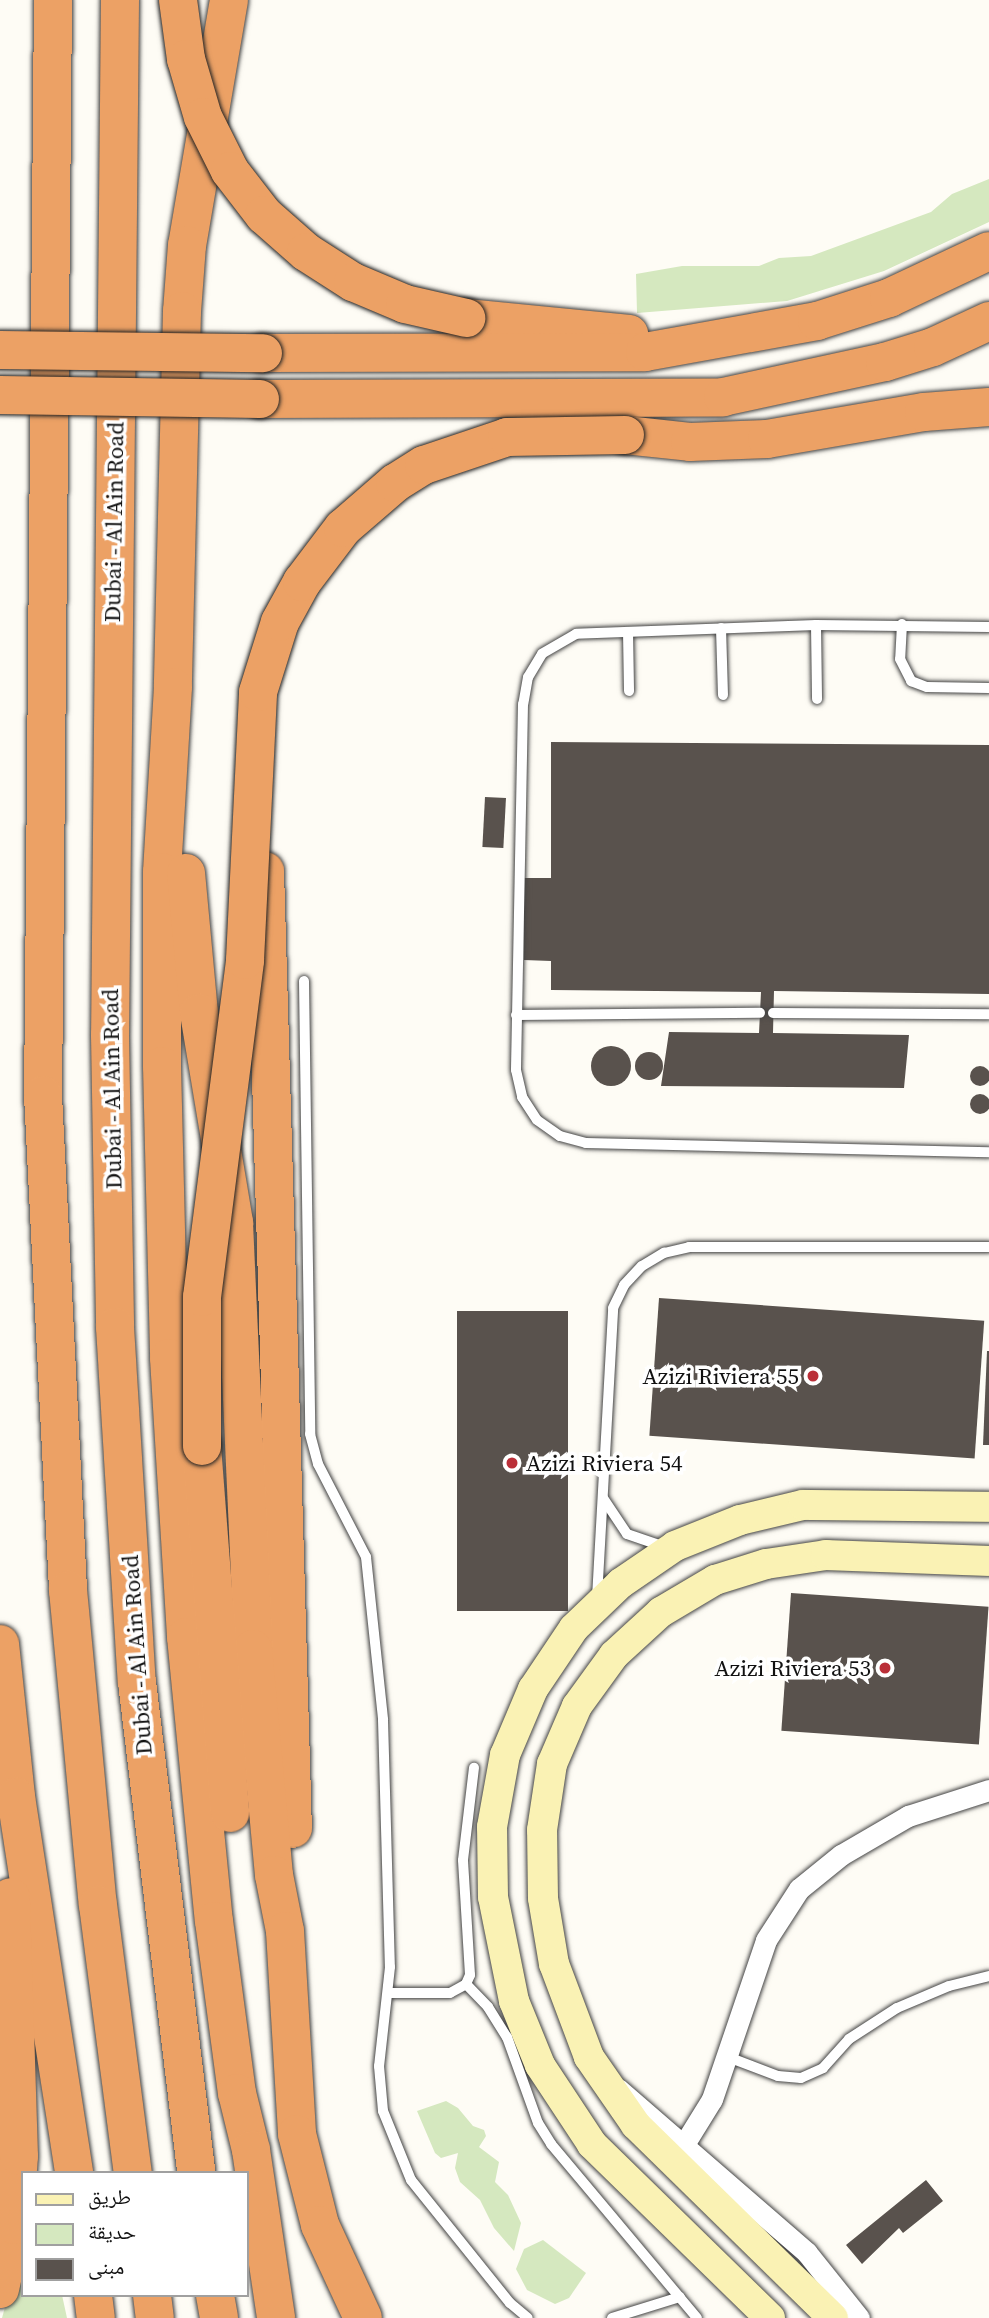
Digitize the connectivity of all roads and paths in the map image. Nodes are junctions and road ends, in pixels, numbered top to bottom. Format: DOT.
graph roads {
  1 [pos="53,0"];
  2 [pos="120,0"];
  3 [pos="178,0"];
  4 [pos="229,0"];
  5 [pos="989,251"];
  6 [pos="989,321"];
  7 [pos="693,344"];
  8 [pos="933,347"];
  9 [pos="0,350"];
  10 [pos="0,395"];
  11 [pos="989,407"];
  12 [pos="625,435"];
  13 [pos="902,624"];
  14 [pos="816,625"];
  15 [pos="989,627"];
  16 [pos="721,628"];
  17 [pos="628,632"];
  18 [pos="173,687"];
  19 [pos="989,688"];
  20 [pos="629,691"];
  21 [pos="723,695"];
  22 [pos="817,699"];
  23 [pos="255,758"];
  24 [pos="304,981"];
  25 [pos="760,1013"];
  26 [pos="773,1013"];
  27 [pos="989,1014"];
  28 [pos="516,1015"];
  29 [pos="989,1152"];
  30 [pos="989,1247"];
  31 [pos="601,1492"];
  32 [pos="989,1507"];
  33 [pos="675,1546"];
  34 [pos="989,1562"];
  35 [pos="597,1604"];
  36 [pos="0,1644"];
  37 [pos="474,1768"];
  38 [pos="989,1790"];
  39 [pos="16,1797"];
  40 [pos="285,1931"];
  41 [pos="989,1976"];
  42 [pos="466,1984"];
  43 [pos="389,1993"];
  44 [pos="728,2057"];
  45 [pos="603,2081"];
  46 [pos="683,2146"];
  47 [pos="251,2150"];
  48 [pos="74,2171"];
  49 [pos="133,2171"];
  50 [pos="196,2171"];
  51 [pos="731,2191"];
  52 [pos="743,2229"];
  53 [pos="0,2289"];
  54 [pos="93,2297"];
  55 [pos="152,2297"];
  56 [pos="215,2297"];
  57 [pos="680,2297"];
  58 [pos="96,2318"];
  59 [pos="155,2318"];
  60 [pos="219,2318"];
  61 [pos="276,2318"];
  62 [pos="363,2318"];
  63 [pos="528,2318"];
  64 [pos="612,2318"];
  65 [pos="697,2318"];
  66 [pos="769,2318"];
  67 [pos="833,2318"];
  68 [pos="859,2318"];
  1 -- 49 [label="highway"];
  2 -- 50 [label="highway, Dubai - Al Ain Road"];
  3 -- 7 [label="highway, bridge"];
  4 -- 18 [label="highway"];
  5 -- 7 [label="highway"];
  6 -- 8 [label="highway"];
  7 -- 9 [label="highway, bridge"];
  8 -- 10 [label="highway, bridge"];
  8 -- 12 [label="highway"];
  11 -- 12 [label="highway"];
  12 -- 23 [label="highway, bridge"];
  13 -- 14 [label="lane"];
  13 -- 15 [label="lane"];
  13 -- 19 [label="lane"];
  14 -- 16 [label="lane"];
  14 -- 22 [label="lane"];
  16 -- 17 [label="lane"];
  16 -- 21 [label="lane"];
  17 -- 20 [label="lane"];
  17 -- 28 [label="lane"];
  18 -- 40 [label="highway"];
  18 -- 47 [label="highway"];
  23 -- 40 [label="highway, bridge"];
  23 -- 47 [label="highway, bridge"];
  24 -- 43 [label="lane"];
  25 -- 28 [label="lane"];
  26 -- 27 [label="lane"];
  28 -- 29 [label="lane"];
  30 -- 31 [label="lane"];
  31 -- 33 [label="lane"];
  31 -- 35 [label="lane"];
  32 -- 33 [label="street"];
  33 -- 35 [label="street"];
  34 -- 45 [label="street"];
  35 -- 66 [label="street"];
  36 -- 39 [label="highway"];
  37 -- 42 [label="lane"];
  38 -- 44 [label="street"];
  39 -- 48 [label="highway"];
  39 -- 53 [label="highway"];
  40 -- 62 [label="highway"];
  41 -- 44 [label="lane"];
  42 -- 43 [label="lane"];
  42 -- 57 [label="lane"];
  43 -- 63 [label="lane"];
  44 -- 46 [label="street"];
  45 -- 46 [label="street"];
  45 -- 52 [label="street"];
  46 -- 51 [label="street"];
  47 -- 61 [label="highway"];
  51 -- 52 [label="street"];
  51 -- 68 [label="street"];
  52 -- 67 [label="street"];
  54 -- 58 [label="highway"];
  55 -- 59 [label="highway"];
  56 -- 60 [label="highway"];
  57 -- 64 [label="lane"];
  57 -- 65 [label="lane"];
}
